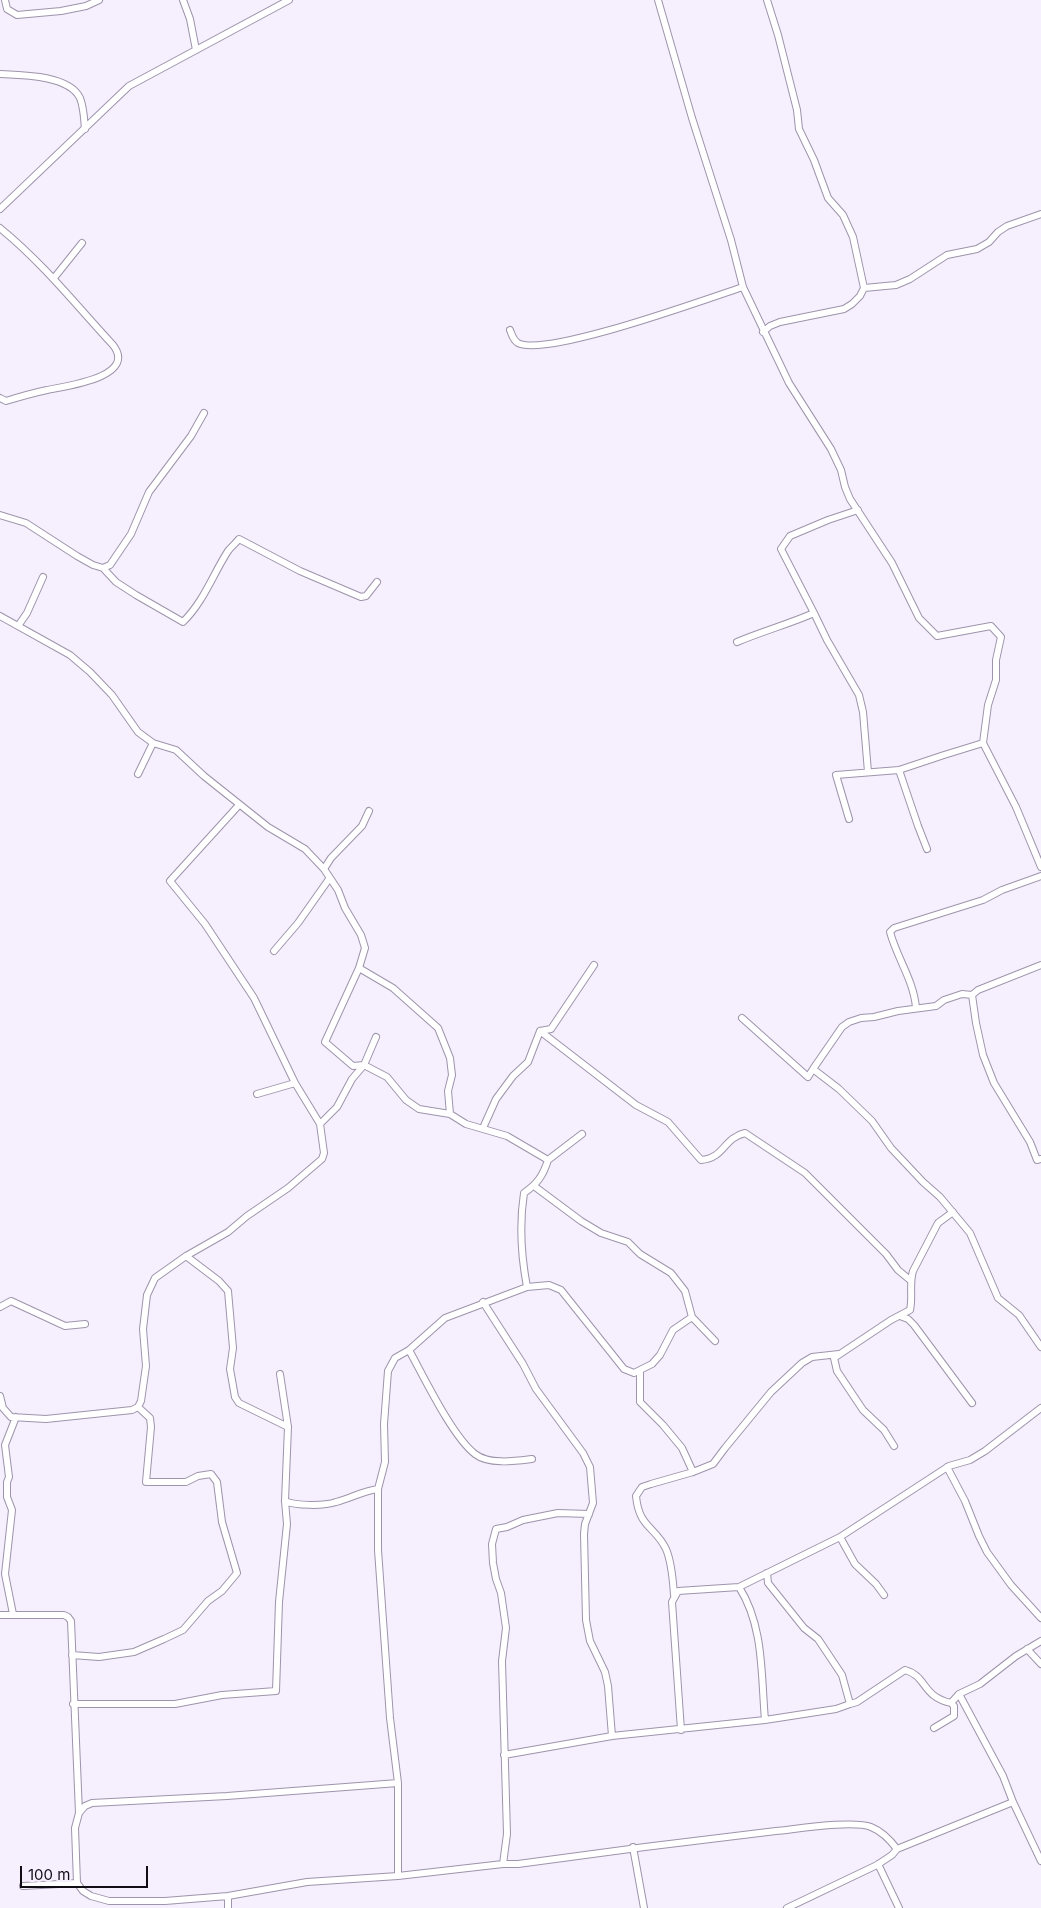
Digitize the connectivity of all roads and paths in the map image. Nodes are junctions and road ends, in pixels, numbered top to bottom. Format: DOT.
graph roads {
  1 [pos="5,0"];
  2 [pos="99,0"];
  3 [pos="182,0"];
  4 [pos="288,0"];
  5 [pos="658,0"];
  6 [pos="767,0"];
  7 [pos="196,50"];
  8 [pos="0,74"];
  9 [pos="85,129"];
  10 [pos="0,209"];
  11 [pos="1041,214"];
  12 [pos="0,228"];
  13 [pos="82,243"];
  14 [pos="54,278"];
  15 [pos="743,287"];
  16 [pos="864,288"];
  17 [pos="510,330"];
  18 [pos="763,332"];
  19 [pos="2,400"];
  20 [pos="204,413"];
  21 [pos="858,510"];
  22 [pos="0,515"];
  23 [pos="103,568"];
  24 [pos="43,578"];
  25 [pos="377,582"];
  26 [pos="814,613"];
  27 [pos="0,616"];
  28 [pos="18,626"];
  29 [pos="737,642"];
  30 [pos="152,743"];
  31 [pos="983,743"];
  32 [pos="899,770"];
  33 [pos="868,772"];
  34 [pos="138,774"];
  35 [pos="239,804"];
  36 [pos="369,811"];
  37 [pos="849,819"];
  38 [pos="927,849"];
  39 [pos="1041,867"];
  40 [pos="324,869"];
  41 [pos="1041,876"];
  42 [pos="329,879"];
  43 [pos="274,951"];
  44 [pos="594,965"];
  45 [pos="1041,965"];
  46 [pos="359,968"];
  47 [pos="972,995"];
  48 [pos="916,1008"];
  49 [pos="742,1018"];
  50 [pos="540,1031"];
  51 [pos="376,1037"];
  52 [pos="364,1065"];
  53 [pos="813,1069"];
  54 [pos="295,1083"];
  55 [pos="257,1094"];
  56 [pos="450,1114"];
  57 [pos="320,1124"];
  58 [pos="483,1128"];
  59 [pos="582,1134"];
  60 [pos="548,1160"];
  61 [pos="1041,1160"];
  62 [pos="534,1186"];
  63 [pos="953,1212"];
  64 [pos="186,1256"];
  65 [pos="910,1280"];
  66 [pos="526,1287"];
  67 [pos="483,1302"];
  68 [pos="0,1307"];
  69 [pos="910,1310"];
  70 [pos="900,1316"];
  71 [pos="692,1317"];
  72 [pos="908,1319"];
  73 [pos="85,1324"];
  74 [pos="715,1341"];
  75 [pos="1041,1347"];
  76 [pos="409,1350"];
  77 [pos="839,1354"];
  78 [pos="640,1371"];
  79 [pos="280,1374"];
  80 [pos="0,1396"];
  81 [pos="972,1403"];
  82 [pos="138,1407"];
  83 [pos="1041,1408"];
  84 [pos="16,1418"];
  85 [pos="288,1427"];
  86 [pos="894,1446"];
  87 [pos="532,1459"];
  88 [pos="946,1467"];
  89 [pos="693,1472"];
  90 [pos="378,1489"];
  91 [pos="285,1501"];
  92 [pos="589,1514"];
  93 [pos="840,1537"];
  94 [pos="767,1573"];
  95 [pos="739,1587"];
  96 [pos="674,1595"];
  97 [pos="884,1595"];
  98 [pos="13,1614"];
  99 [pos="0,1615"];
  100 [pos="1041,1618"];
  101 [pos="1041,1641"];
  102 [pos="1027,1649"];
  103 [pos="72,1655"];
  104 [pos="1041,1664"];
  105 [pos="960,1694"];
  106 [pos="951,1703"];
  107 [pos="74,1704"];
  108 [pos="850,1704"];
  109 [pos="765,1720"];
  110 [pos="934,1728"];
  111 [pos="681,1730"];
  112 [pos="612,1736"];
  113 [pos="504,1755"];
  114 [pos="398,1783"];
  115 [pos="1013,1802"];
  116 [pos="79,1813"];
  117 [pos="634,1847"];
  118 [pos="897,1849"];
  119 [pos="1041,1862"];
  120 [pos="503,1864"];
  121 [pos="878,1864"];
  122 [pos="398,1876"];
  123 [pos="77,1883"];
  124 [pos="24,1886"];
  125 [pos="228,1896"];
  126 [pos="228,1908"];
  127 [pos="644,1908"];
  128 [pos="787,1908"];
  129 [pos="898,1908"];
  1 -- 2 [label="street"];
  3 -- 7 [label="street"];
  4 -- 7 [label="street"];
  5 -- 15 [label="street"];
  6 -- 16 [label="street"];
  7 -- 9 [label="street"];
  8 -- 9 [label="street"];
  9 -- 10 [label="street"];
  11 -- 16 [label="street"];
  12 -- 14 [label="street"];
  13 -- 14 [label="street"];
  14 -- 19 [label="street"];
  15 -- 17 [label="street"];
  15 -- 18 [label="street"];
  16 -- 18 [label="street"];
  18 -- 21 [label="street"];
  20 -- 23 [label="street"];
  21 -- 26 [label="street"];
  21 -- 31 [label="street"];
  22 -- 23 [label="street"];
  23 -- 25 [label="street"];
  24 -- 28 [label="street"];
  26 -- 29 [label="street"];
  26 -- 33 [label="street"];
  27 -- 28 [label="street"];
  28 -- 30 [label="street"];
  30 -- 34 [label="street"];
  30 -- 35 [label="street"];
  31 -- 32 [label="street"];
  31 -- 39 [label="street"];
  32 -- 33 [label="street"];
  32 -- 38 [label="street"];
  33 -- 37 [label="street"];
  35 -- 40 [label="street"];
  35 -- 54 [label="street"];
  36 -- 40 [label="street"];
  40 -- 42 [label="street"];
  41 -- 48 [label="street"];
  42 -- 43 [label="street"];
  42 -- 46 [label="street"];
  44 -- 50 [label="street"];
  45 -- 47 [label="street"];
  46 -- 52 [label="street"];
  46 -- 56 [label="street"];
  47 -- 48 [label="street"];
  47 -- 61 [label="street"];
  48 -- 53 [label="street"];
  49 -- 53 [label="street"];
  50 -- 58 [label="street"];
  50 -- 65 [label="street"];
  51 -- 52 [label="street"];
  52 -- 56 [label="street"];
  52 -- 57 [label="street"];
  53 -- 63 [label="street"];
  54 -- 55 [label="street"];
  54 -- 57 [label="street"];
  56 -- 58 [label="street"];
  57 -- 64 [label="street"];
  58 -- 60 [label="street"];
  59 -- 60 [label="street"];
  60 -- 62 [label="street"];
  62 -- 66 [label="street"];
  62 -- 71 [label="street"];
  63 -- 65 [label="street"];
  63 -- 75 [label="street"];
  64 -- 82 [label="street"];
  64 -- 85 [label="street"];
  65 -- 69 [label="street"];
  66 -- 67 [label="street"];
  66 -- 78 [label="street"];
  67 -- 76 [label="street"];
  67 -- 92 [label="street"];
  68 -- 73 [label="street"];
  69 -- 70 [label="street"];
  69 -- 72 [label="street"];
  70 -- 72 [label="street"];
  70 -- 77 [label="street"];
  71 -- 74 [label="street"];
  71 -- 78 [label="street"];
  72 -- 81 [label="street"];
  76 -- 87 [label="street"];
  76 -- 90 [label="street"];
  77 -- 86 [label="street"];
  77 -- 89 [label="street"];
  78 -- 89 [label="street"];
  79 -- 85 [label="street"];
  80 -- 84 [label="street"];
  82 -- 84 [label="street"];
  82 -- 103 [label="street"];
  83 -- 88 [label="street"];
  84 -- 98 [label="street"];
  85 -- 91 [label="street"];
  88 -- 93 [label="street"];
  88 -- 100 [label="street"];
  89 -- 96 [label="street"];
  90 -- 91 [label="street"];
  90 -- 114 [label="street"];
  91 -- 107 [label="street"];
  92 -- 112 [label="street"];
  92 -- 113 [label="street"];
  93 -- 94 [label="street"];
  93 -- 97 [label="street"];
  94 -- 95 [label="street"];
  94 -- 108 [label="street"];
  95 -- 96 [label="street"];
  95 -- 109 [label="street"];
  96 -- 111 [label="street"];
  98 -- 99 [label="street"];
  98 -- 103 [label="street"];
  101 -- 102 [label="street"];
  102 -- 104 [label="street"];
  102 -- 105 [label="street"];
  103 -- 107 [label="street"];
  105 -- 106 [label="street"];
  105 -- 115 [label="street"];
  106 -- 108 [label="street"];
  106 -- 110 [label="street"];
  107 -- 116 [label="street"];
  108 -- 109 [label="street"];
  109 -- 111 [label="street"];
  111 -- 112 [label="street"];
  112 -- 113 [label="street"];
  113 -- 120 [label="street"];
  114 -- 116 [label="street"];
  114 -- 122 [label="street"];
  115 -- 118 [label="street"];
  115 -- 119 [label="street"];
  116 -- 123 [label="street"];
  117 -- 118 [label="street"];
  117 -- 120 [label="street"];
  117 -- 127 [label="street"];
  118 -- 121 [label="street"];
  120 -- 122 [label="street"];
  121 -- 128 [label="street"];
  121 -- 129 [label="street"];
  122 -- 125 [label="street"];
  123 -- 124 [label="street"];
  123 -- 125 [label="street"];
  125 -- 126 [label="street"];
}
